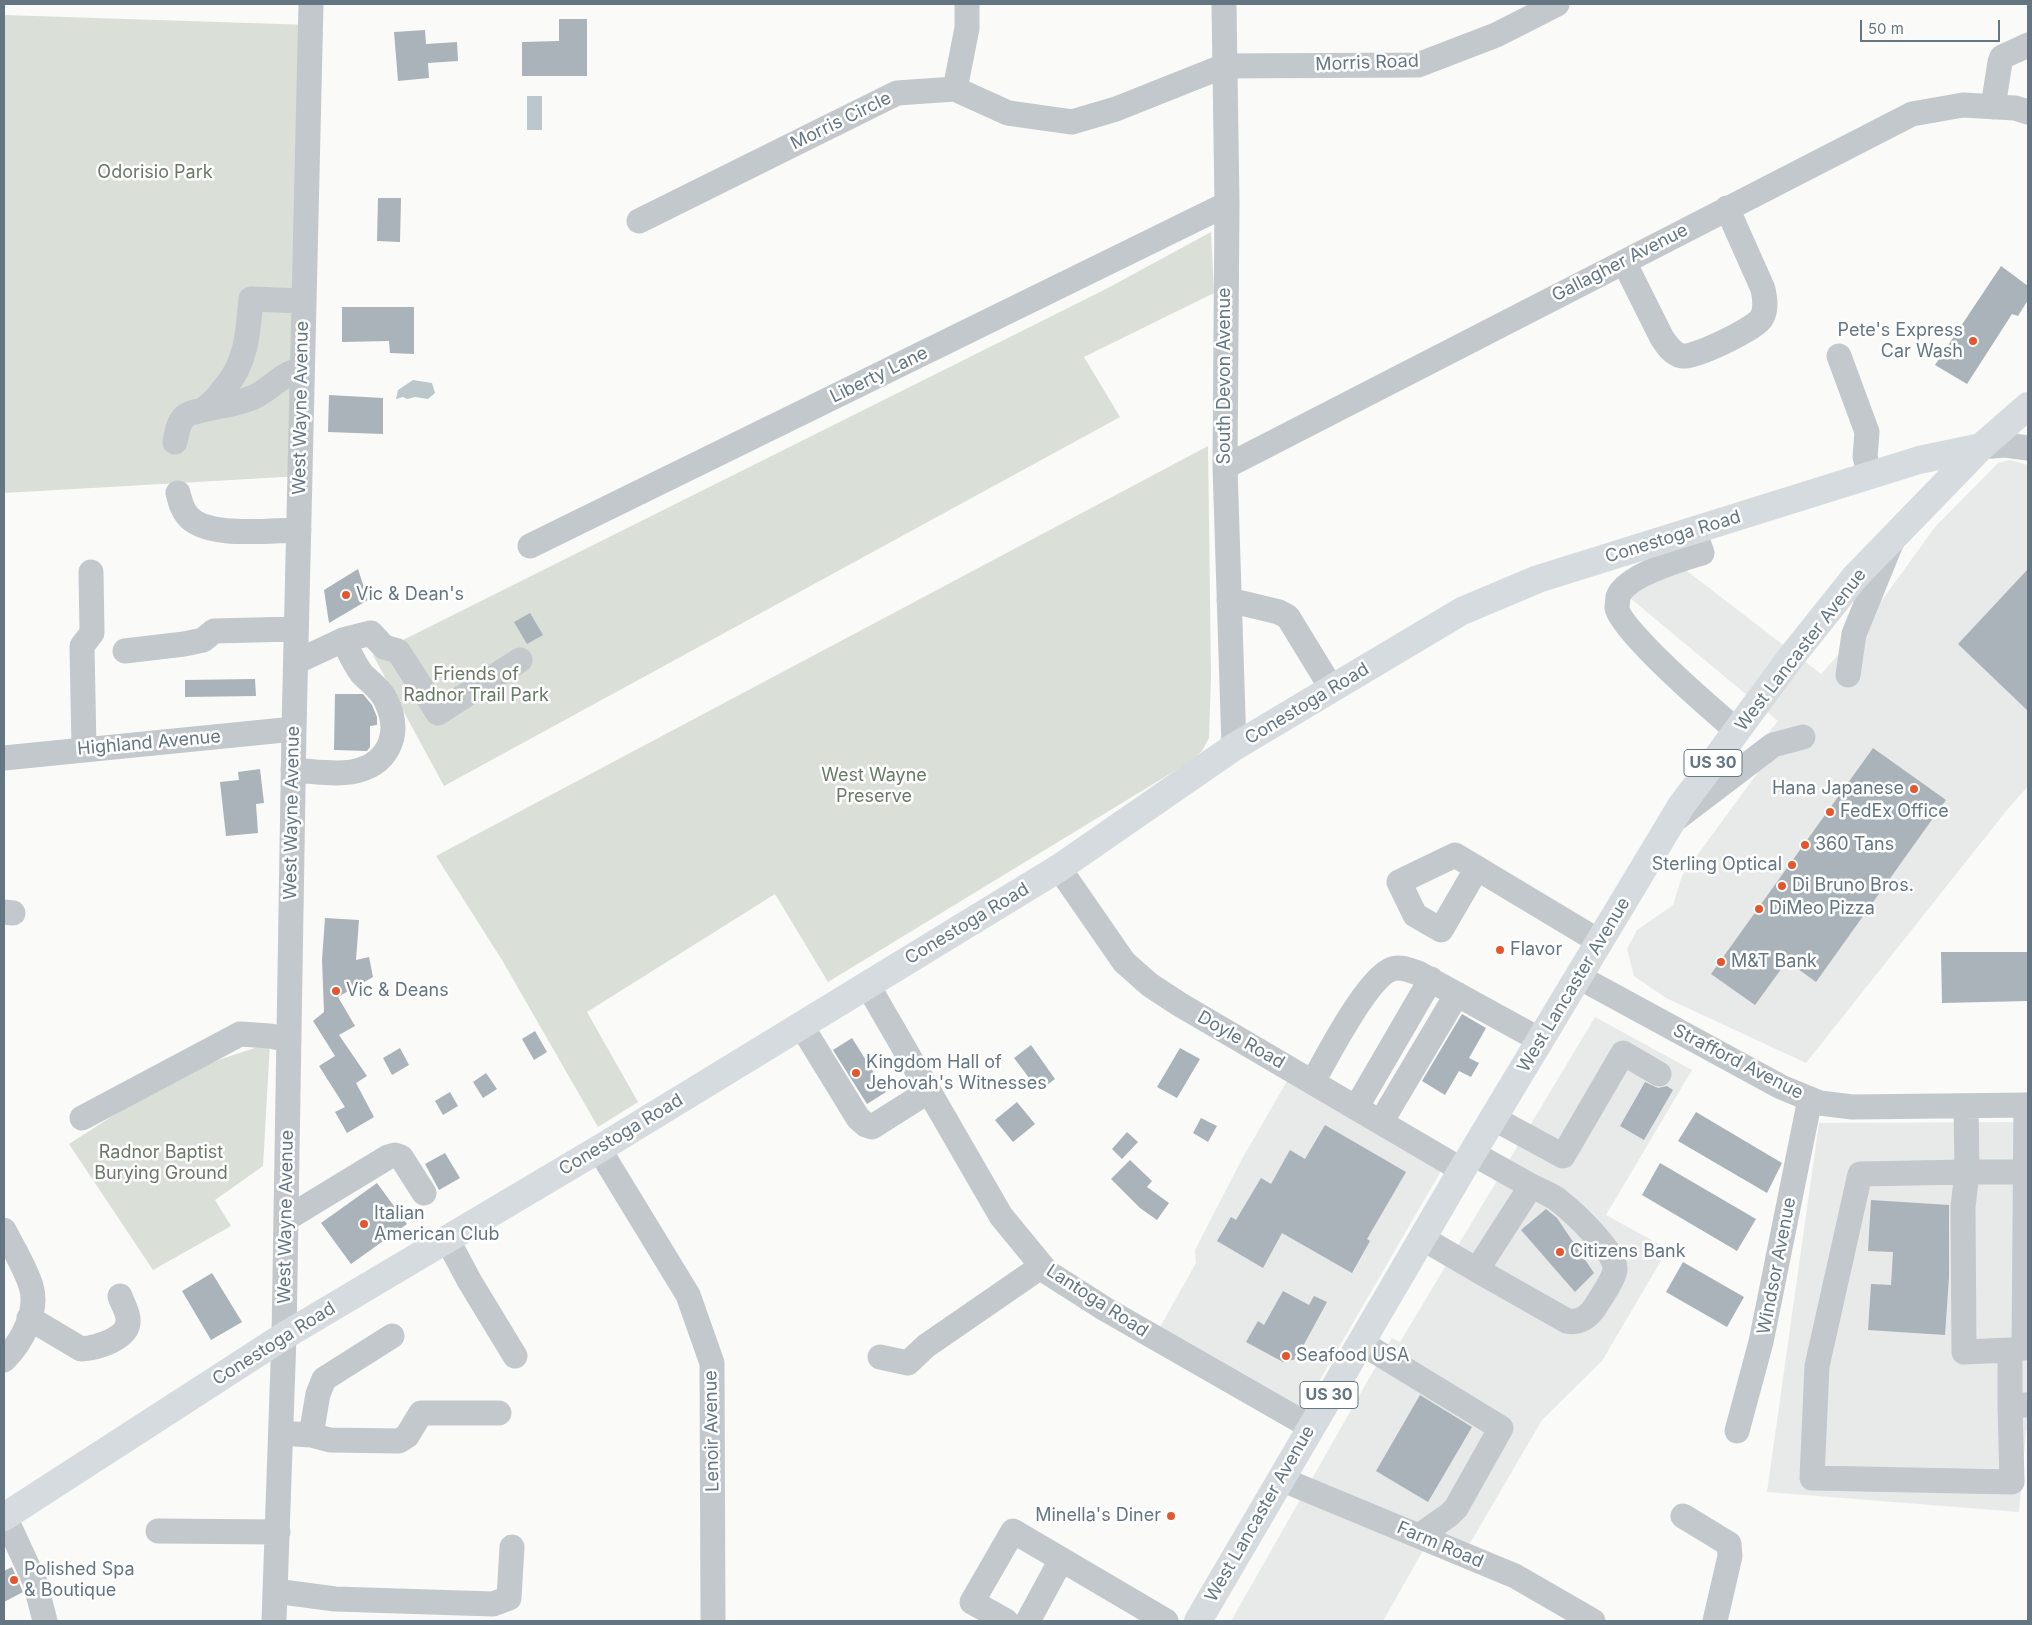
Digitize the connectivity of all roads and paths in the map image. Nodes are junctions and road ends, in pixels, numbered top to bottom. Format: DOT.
graph roads {
  1 [pos="310,4"];
  2 [pos="967,4"];
  3 [pos="1224,4"];
  4 [pos="1557,4"];
  5 [pos="2028,44"];
  6 [pos="1224,66"];
  7 [pos="955,89"];
  8 [pos="1993,107"];
  9 [pos="2028,112"];
  10 [pos="1226,204"];
  11 [pos="1727,208"];
  12 [pos="639,221"];
  13 [pos="1624,262"];
  14 [pos="304,301"];
  15 [pos="1839,356"];
  16 [pos="302,370"];
  17 [pos="2028,406"];
  18 [pos="203,410"];
  19 [pos="175,442"];
  20 [pos="1981,446"];
  21 [pos="2028,448"];
  22 [pos="1225,467"];
  23 [pos="1870,475"];
  24 [pos="178,493"];
  25 [pos="299,530"];
  26 [pos="1894,537"];
  27 [pos="530,546"];
  28 [pos="1659,554"];
  29 [pos="91,572"];
  30 [pos="1229,600"];
  31 [pos="296,629"];
  32 [pos="343,640"];
  33 [pos="125,651"];
  34 [pos="520,660"];
  35 [pos="296,662"];
  36 [pos="1848,675"];
  37 [pos="1332,688"];
  38 [pos="294,729"];
  39 [pos="1737,731"];
  40 [pos="1803,737"];
  41 [pos="1234,748"];
  42 [pos="84,750"];
  43 [pos="4,758"];
  44 [pos="293,770"];
  45 [pos="1671,823"];
  46 [pos="1059,868"];
  47 [pos="1477,868"];
  48 [pos="1600,942"];
  49 [pos="1579,977"];
  50 [pos="1431,979"];
  51 [pos="867,984"];
  52 [pos="1456,994"];
  53 [pos="801,1025"];
  54 [pos="289,1040"];
  55 [pos="1540,1040"];
  56 [pos="1659,1074"];
  57 [pos="1313,1082"];
  58 [pos="929,1091"];
  59 [pos="1810,1099"];
  60 [pos="2027,1105"];
  61 [pos="1966,1106"];
  62 [pos="1356,1108"];
  63 [pos="82,1118"];
  64 [pos="1493,1118"];
  65 [pos="1381,1122"];
  66 [pos="599,1149"];
  67 [pos="1467,1161"];
  68 [pos="1967,1172"];
  69 [pos="2026,1172"];
  70 [pos="1531,1186"];
  71 [pos="424,1193"];
  72 [pos="286,1219"];
  73 [pos="4,1230"];
  74 [pos="1422,1238"];
  75 [pos="447,1239"];
  76 [pos="1042,1266"];
  77 [pos="1477,1270"];
  78 [pos="120,1296"];
  79 [pos="29,1318"];
  80 [pos="284,1336"];
  81 [pos="392,1336"];
  82 [pos="1360,1342"];
  83 [pos="2021,1348"];
  84 [pos="515,1356"];
  85 [pos="880,1357"];
  86 [pos="4,1360"];
  87 [pos="2019,1405"];
  88 [pos="499,1413"];
  89 [pos="1311,1427"];
  90 [pos="1737,1431"];
  91 [pos="281,1433"];
  92 [pos="311,1436"];
  93 [pos="1282,1479"];
  94 [pos="4,1516"];
  95 [pos="1683,1516"];
  96 [pos="158,1531"];
  97 [pos="278,1532"];
  98 [pos="1419,1536"];
  99 [pos="512,1547"];
  100 [pos="1061,1560"];
  101 [pos="275,1591"];
  102 [pos="45,1621"];
  103 [pos="274,1621"];
  104 [pos="713,1621"];
  105 [pos="1006,1621"];
  106 [pos="1028,1621"];
  107 [pos="1166,1621"];
  108 [pos="1198,1621"];
  109 [pos="1593,1621"];
  110 [pos="1715,1621"];
  1 -- 14 [label="street, West Wayne Avenue"];
  2 -- 7 [label="street"];
  3 -- 6 [label="street, South Devon Avenue"];
  4 -- 6 [label="street, Morris Road"];
  5 -- 8 [label="street"];
  6 -- 7 [label="street, Morris Circle"];
  6 -- 10 [label="street, South Devon Avenue"];
  7 -- 12 [label="street, Morris Circle"];
  8 -- 9 [label="street, Gallagher Avenue"];
  8 -- 11 [label="street, Gallagher Avenue"];
  10 -- 22 [label="street, South Devon Avenue"];
  10 -- 27 [label="street, Liberty Lane"];
  11 -- 13 [label="street, Gallagher Avenue"];
  11 -- 13 [label="street"];
  13 -- 22 [label="street, Gallagher Avenue"];
  14 -- 16 [label="street, West Wayne Avenue"];
  14 -- 18 [label="street"];
  15 -- 23 [label="street"];
  16 -- 18 [label="street"];
  16 -- 25 [label="street, West Wayne Avenue"];
  17 -- 20 [label="main road, West Lancaster Avenue / US 30"];
  18 -- 19 [label="street"];
  20 -- 21 [label="street"];
  20 -- 23 [label="main road, Conestoga Road"];
  20 -- 26 [label="main road, West Lancaster Avenue / US 30"];
  22 -- 30 [label="street, South Devon Avenue"];
  23 -- 28 [label="main road, Conestoga Road"];
  24 -- 25 [label="street"];
  25 -- 31 [label="street, West Wayne Avenue"];
  26 -- 36 [label="street"];
  26 -- 39 [label="main road, West Lancaster Avenue / US 30"];
  28 -- 37 [label="main road, Conestoga Road"];
  28 -- 39 [label="street"];
  29 -- 42 [label="street"];
  30 -- 37 [label="street"];
  30 -- 41 [label="street, South Devon Avenue"];
  31 -- 33 [label="street"];
  31 -- 35 [label="street, West Wayne Avenue"];
  32 -- 34 [label="street"];
  32 -- 35 [label="street"];
  32 -- 44 [label="street"];
  35 -- 38 [label="street, West Wayne Avenue"];
  37 -- 41 [label="main road, Conestoga Road"];
  38 -- 42 [label="street, Highland Avenue"];
  38 -- 44 [label="street, West Wayne Avenue"];
  39 -- 45 [label="main road, West Lancaster Avenue / US 30"];
  40 -- 45 [label="street"];
  41 -- 46 [label="main road, Conestoga Road"];
  42 -- 43 [label="street, Highland Avenue"];
  44 -- 54 [label="street, West Wayne Avenue"];
  45 -- 48 [label="main road, West Lancaster Avenue / US 30"];
  46 -- 51 [label="main road, Conestoga Road"];
  46 -- 57 [label="street, Doyle Road"];
  47 -- 48 [label="street"];
  48 -- 49 [label="main road, West Lancaster Avenue / US 30"];
  49 -- 55 [label="main road, West Lancaster Avenue / US 30"];
  49 -- 59 [label="street, Strafford Avenue"];
  50 -- 52 [label="street"];
  50 -- 57 [label="street"];
  50 -- 62 [label="street"];
  51 -- 53 [label="main road, Conestoga Road"];
  51 -- 58 [label="street, Lantoga Road"];
  52 -- 55 [label="street"];
  52 -- 65 [label="street"];
  53 -- 58 [label="street"];
  53 -- 66 [label="main road, Conestoga Road"];
  54 -- 63 [label="street"];
  54 -- 72 [label="street, West Wayne Avenue"];
  55 -- 64 [label="main road, West Lancaster Avenue / US 30"];
  56 -- 64 [label="street"];
  57 -- 62 [label="street, Doyle Road"];
  58 -- 76 [label="street, Lantoga Road"];
  59 -- 61 [label="street, Strafford Avenue"];
  59 -- 90 [label="street, Windsor Avenue"];
  60 -- 61 [label="street, Strafford Avenue"];
  60 -- 69 [label="street"];
  61 -- 68 [label="street"];
  62 -- 65 [label="street, Doyle Road"];
  64 -- 67 [label="main road, West Lancaster Avenue / US 30"];
  65 -- 67 [label="street, Doyle Road"];
  66 -- 75 [label="main road, Conestoga Road"];
  66 -- 104 [label="street, Lenoir Avenue"];
  67 -- 70 [label="street, Doyle Road"];
  67 -- 74 [label="main road, West Lancaster Avenue / US 30"];
  68 -- 69 [label="street"];
  68 -- 83 [label="street"];
  68 -- 87 [label="street"];
  69 -- 83 [label="street"];
  70 -- 77 [label="street"];
  70 -- 77 [label="street, Doyle Road"];
  71 -- 72 [label="street"];
  72 -- 80 [label="street, West Wayne Avenue"];
  73 -- 79 [label="street"];
  74 -- 77 [label="street, Doyle Road"];
  74 -- 82 [label="main road, West Lancaster Avenue / US 30"];
  75 -- 80 [label="main road, Conestoga Road"];
  75 -- 84 [label="street"];
  76 -- 85 [label="street"];
  76 -- 89 [label="street, Lantoga Road"];
  78 -- 79 [label="street"];
  79 -- 86 [label="street"];
  80 -- 91 [label="street, West Wayne Avenue"];
  80 -- 94 [label="main road, Conestoga Road"];
  81 -- 92 [label="street"];
  82 -- 89 [label="main road, West Lancaster Avenue / US 30"];
  82 -- 98 [label="street"];
  83 -- 87 [label="street"];
  88 -- 92 [label="street"];
  89 -- 93 [label="main road, West Lancaster Avenue / US 30"];
  91 -- 92 [label="street"];
  91 -- 97 [label="street, West Wayne Avenue"];
  93 -- 98 [label="street, Farm Road"];
  93 -- 108 [label="main road, West Lancaster Avenue / US 30"];
  94 -- 102 [label="street"];
  95 -- 110 [label="street"];
  96 -- 97 [label="street"];
  97 -- 101 [label="street, West Wayne Avenue"];
  98 -- 109 [label="street, Farm Road"];
  99 -- 101 [label="street"];
  100 -- 105 [label="street"];
  100 -- 106 [label="street"];
  100 -- 107 [label="street"];
  101 -- 103 [label="street, West Wayne Avenue"];
}
